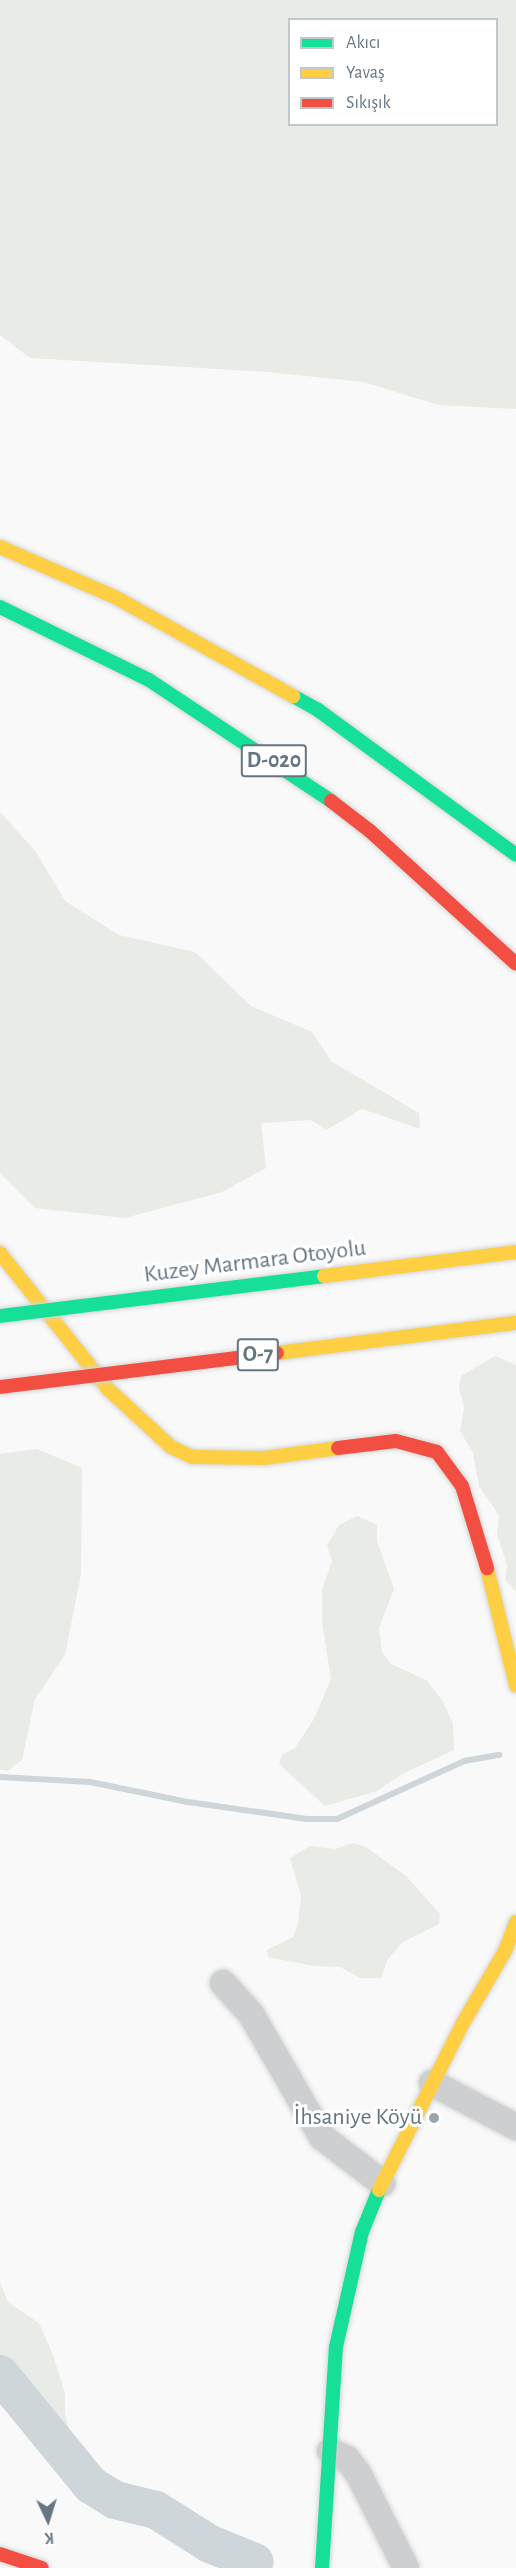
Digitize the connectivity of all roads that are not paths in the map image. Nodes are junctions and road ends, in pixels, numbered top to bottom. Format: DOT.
graph roads {
  1 [pos="0,547"];
  2 [pos="0,607"];
  3 [pos="516,855"];
  4 [pos="516,964"];
  5 [pos="516,1252"];
  6 [pos="0,1253"];
  7 [pos="0,1316"];
  8 [pos="516,1323"];
  9 [pos="0,1387"];
  10 [pos="516,1685"];
  11 [pos="516,1922"];
  12 [pos="223,1983"];
  13 [pos="432,2083"];
  14 [pos="516,2127"];
  15 [pos="382,2183"];
  16 [pos="330,2451"];
  17 [pos="0,2554"];
  18 [pos="42,2568"];
  19 [pos="322,2568"];
  20 [pos="406,2568"];
  1 -- 3 [label="main road, D-020"];
  2 -- 4 [label="main road, D-020"];
  5 -- 7 [label="main road, Kuzey Marmara Otoyolu, bridge"];
  6 -- 10 [label="main road"];
  8 -- 9 [label="main road, O-7, bridge"];
  11 -- 13 [label="main road"];
  12 -- 15 [label="street"];
  13 -- 14 [label="street"];
  13 -- 15 [label="main road"];
  15 -- 16 [label="main road"];
  16 -- 19 [label="main road"];
  16 -- 20 [label="street"];
  17 -- 18 [label="main road"];
}
